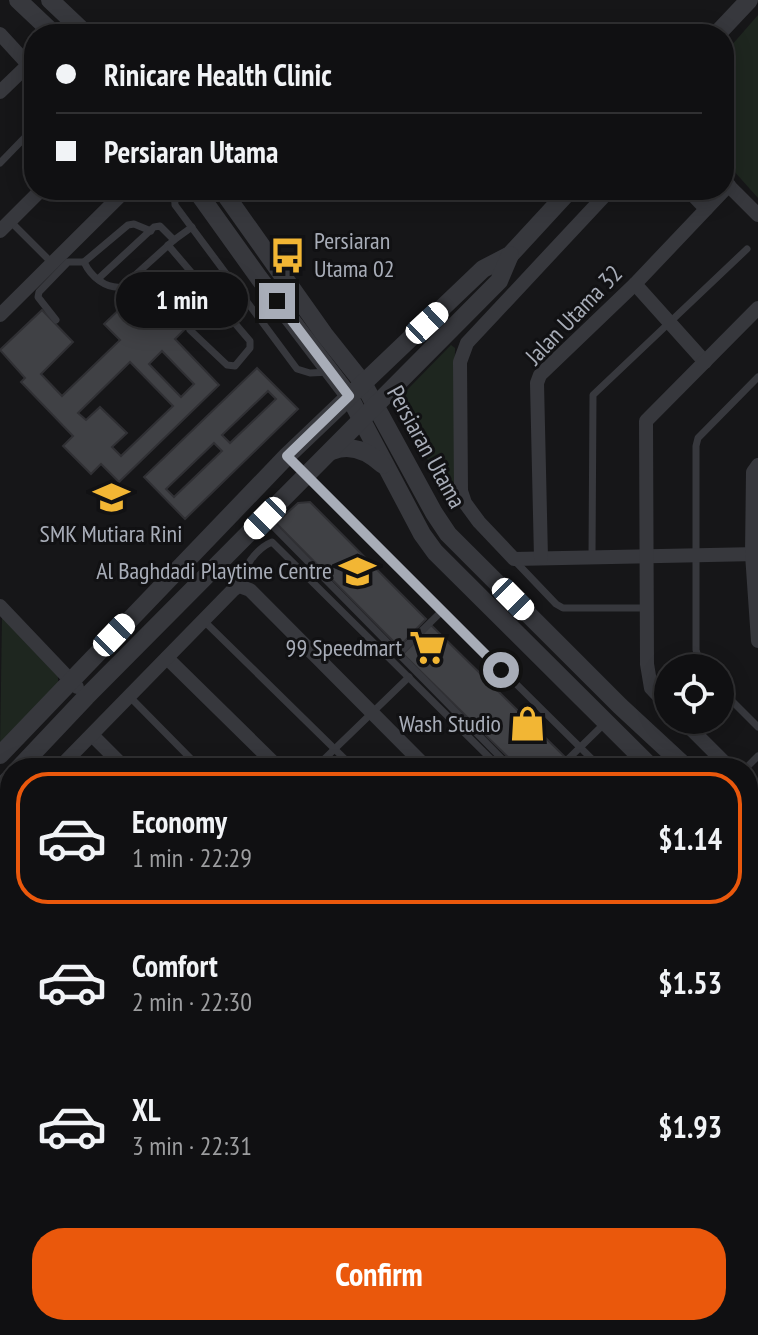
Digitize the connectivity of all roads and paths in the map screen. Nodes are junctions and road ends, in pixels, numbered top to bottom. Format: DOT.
graph roads {
  1 [pos="18,0"];
  2 [pos="50,0"];
  3 [pos="749,0"];
  4 [pos="43,24"];
  5 [pos="75,24"];
  6 [pos="726,24"];
  7 [pos="0,34"];
  8 [pos="24,60"];
  9 [pos="24,73"];
  10 [pos="0,92"];
  11 [pos="24,138"];
  12 [pos="0,163"];
  13 [pos="734,191"];
  14 [pos="31,200"];
  15 [pos="116,200"];
  16 [pos="175,200"];
  17 [pos="203,200"];
  18 [pos="229,200"];
  19 [pos="561,200"];
  20 [pos="601,200"];
  21 [pos="697,200"];
  22 [pos="713,200"];
  23 [pos="706,209"];
  24 [pos="758,215"];
  25 [pos="5,226"];
  26 [pos="192,227"];
  27 [pos="151,231"];
  28 [pos="171,242"];
  29 [pos="747,249"];
  30 [pos="510,255"];
  31 [pos="84,262"];
  32 [pos="52,263"];
  33 [pos="98,279"];
  34 [pos="635,284"];
  35 [pos="758,308"];
  36 [pos="0,315"];
  37 [pos="56,320"];
  38 [pos="427,323"];
  39 [pos="670,323"];
  40 [pos="190,330"];
  41 [pos="324,334"];
  42 [pos="705,362"];
  43 [pos="332,372"];
  44 [pos="758,377"];
  45 [pos="363,383"];
  46 [pos="349,396"];
  47 [pos="377,405"];
  48 [pos="363,419"];
  49 [pos="332,451"];
  50 [pos="287,456"];
  51 [pos="758,465"];
  52 [pos="388,469"];
  53 [pos="307,476"];
  54 [pos="265,518"];
  55 [pos="697,554"];
  56 [pos="755,554"];
  57 [pos="645,555"];
  58 [pos="592,556"];
  59 [pos="541,558"];
  60 [pos="514,559"];
  61 [pos="239,586"];
  62 [pos="0,606"];
  63 [pos="645,608"];
  64 [pos="442,611"];
  65 [pos="203,620"];
  66 [pos="758,641"];
  67 [pos="399,653"];
  68 [pos="697,654"];
  69 [pos="167,658"];
  70 [pos="409,677"];
  71 [pos="71,680"];
  72 [pos="654,691"];
  73 [pos="129,696"];
  74 [pos="86,697"];
  75 [pos="734,703"];
  76 [pos="371,712"];
  77 [pos="607,721"];
  78 [pos="758,727"];
  79 [pos="696,734"];
  80 [pos="92,735"];
  81 [pos="581,748"];
  82 [pos="334,749"];
  83 [pos="0,755"];
  84 [pos="28,758"];
  85 [pos="69,758"];
  86 [pos="115,758"];
  87 [pos="190,758"];
  88 [pos="269,758"];
  89 [pos="325,758"];
  90 [pos="343,758"];
  91 [pos="417,758"];
  92 [pos="490,758"];
  93 [pos="501,758"];
  94 [pos="570,758"];
  95 [pos="591,758"];
  96 [pos="642,758"];
  97 [pos="676,758"];
  98 [pos="720,758"];
  1 -- 4 [label="street"];
  2 -- 5 [label="street"];
  3 -- 6 [label="street"];
  7 -- 8 [label="street"];
  9 -- 10 [label="street"];
  11 -- 12 [label="lane"];
  13 -- 24 [label="street"];
  14 -- 25 [label="street"];
  15 -- 32 [label="street"];
  16 -- 26 [label="lane"];
  17 -- 43 [label="street, Persiaran Utama"];
  18 -- 41 [label="street, Persiaran Utama"];
  19 -- 30 [label="street"];
  20 -- 60 [label="street"];
  21 -- 23 [label="street"];
  22 -- 23 [label="street, Jalan Utama 32"];
  23 -- 34 [label="street, Jalan Utama 32"];
  25 -- 32 [label="lane"];
  26 -- 28 [label="lane"];
  26 -- 43 [label="lane"];
  27 -- 28 [label="lane"];
  27 -- 31 [label="lane"];
  27 -- 33 [label="lane"];
  28 -- 33 [label="lane"];
  28 -- 40 [label="lane"];
  29 -- 39 [label="lane"];
  30 -- 38 [label="street"];
  30 -- 47 [label="street"];
  31 -- 33 [label="lane"];
  31 -- 37 [label="lane"];
  32 -- 36 [label="street"];
  34 -- 39 [label="street"];
  34 -- 59 [label="street, Jalan Utama 32"];
  35 -- 42 [label="street"];
  38 -- 41 [label="street"];
  38 -- 45 [label="street"];
  39 -- 42 [label="street"];
  39 -- 58 [label="lane"];
  41 -- 45 [label="street, Persiaran Utama"];
  42 -- 57 [label="street"];
  43 -- 46 [label="street, Persiaran Utama"];
  44 -- 55 [label="lane"];
  45 -- 46 [label="street"];
  45 -- 47 [label="street, Persiaran Utama"];
  46 -- 48 [label="street, Persiaran Utama"];
  46 -- 50 [label="street"];
  47 -- 48 [label="street"];
  47 -- 97 [label="street, Persiaran Utama"];
  48 -- 49 [label="street"];
  48 -- 52 [label="street, Persiaran Utama"];
  49 -- 52 [label="street"];
  49 -- 53 [label="street"];
  50 -- 53 [label="lane"];
  50 -- 71 [label="street"];
  51 -- 56 [label="street"];
  52 -- 77 [label="street, Persiaran Utama"];
  53 -- 54 [label="street"];
  53 -- 64 [label="lane"];
  54 -- 67 [label="lane"];
  54 -- 74 [label="street"];
  55 -- 56 [label="street"];
  55 -- 57 [label="street"];
  55 -- 68 [label="lane"];
  56 -- 66 [label="street"];
  57 -- 58 [label="street"];
  57 -- 63 [label="street"];
  58 -- 59 [label="street"];
  59 -- 60 [label="street"];
  60 -- 63 [label="lane"];
  61 -- 65 [label="street"];
  61 -- 70 [label="lane"];
  61 -- 76 [label="street"];
  62 -- 71 [label="street"];
  63 -- 72 [label="street"];
  64 -- 67 [label="lane"];
  64 -- 81 [label="lane"];
  65 -- 69 [label="street"];
  65 -- 82 [label="lane"];
  67 -- 93 [label="lane"];
  69 -- 73 [label="street"];
  69 -- 88 [label="street"];
  70 -- 76 [label="lane"];
  70 -- 92 [label="lane"];
  71 -- 74 [label="street"];
  71 -- 83 [label="street"];
  73 -- 80 [label="street"];
  73 -- 87 [label="lane"];
  74 -- 84 [label="street"];
  75 -- 78 [label="lane"];
  76 -- 82 [label="lane"];
  76 -- 91 [label="street"];
  77 -- 81 [label="lane"];
  77 -- 96 [label="street, Persiaran Utama"];
  79 -- 98 [label="street"];
  80 -- 85 [label="street"];
  80 -- 86 [label="street"];
  81 -- 94 [label="lane"];
  81 -- 95 [label="lane"];
  82 -- 89 [label="lane"];
  82 -- 90 [label="lane"];
}
